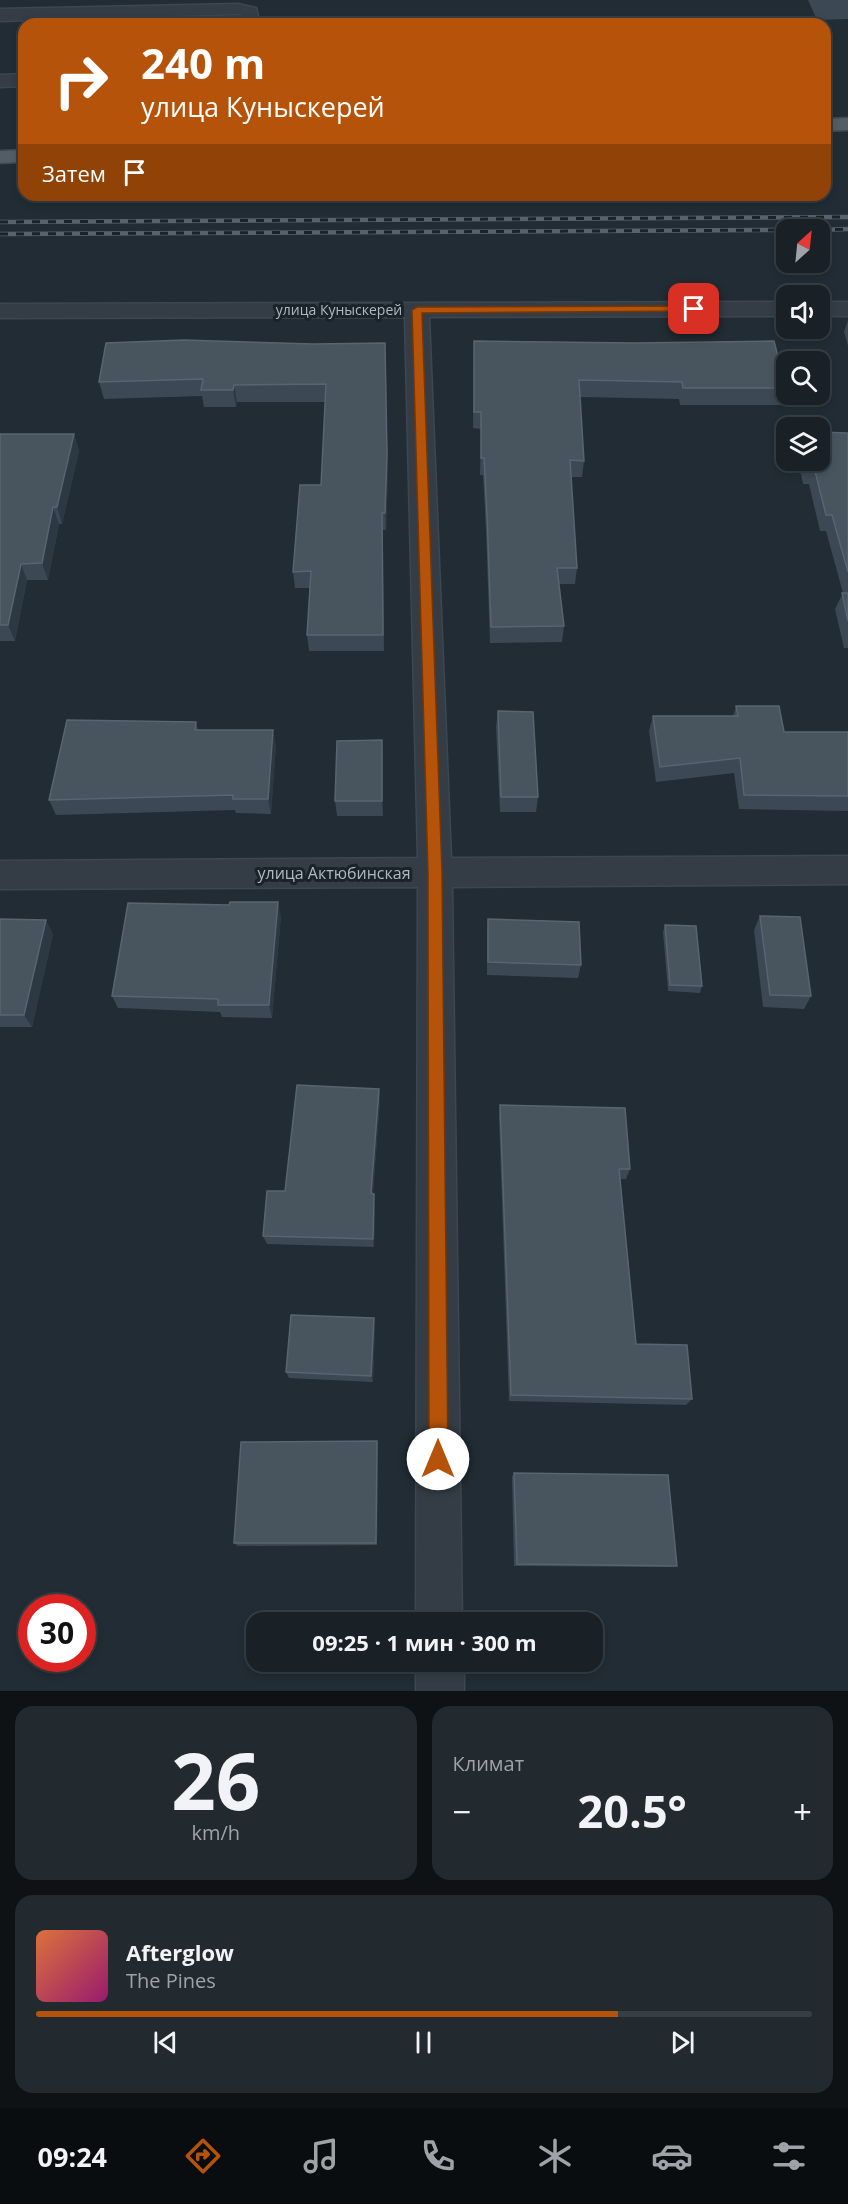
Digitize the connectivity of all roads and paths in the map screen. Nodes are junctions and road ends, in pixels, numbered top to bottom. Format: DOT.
graph roads {
  1 [pos="0,15"];
  2 [pos="250,18"];
  3 [pos="18,80"];
  4 [pos="0,81"];
  5 [pos="848,124"];
  6 [pos="831,125"];
  7 [pos="18,156"];
  8 [pos="0,157"];
  9 [pos="776,309"];
  10 [pos="830,309"];
  11 [pos="848,309"];
  12 [pos="417,310"];
  13 [pos="0,311"];
  14 [pos="848,870"];
  15 [pos="435,872"];
  16 [pos="0,875"];
  17 [pos="439,1612"];
  18 [pos="440,1672"];
  19 [pos="440,1691"];
  1 -- 2 [label="street"];
  3 -- 4 [label="street"];
  5 -- 6 [label="main road"];
  7 -- 8 [label="main road"];
  9 -- 12 [label="street, улица Куныскерей"];
  10 -- 11 [label="street"];
  12 -- 13 [label="street, улица Куныскерей"];
  12 -- 15 [label="street"];
  14 -- 15 [label="street, улица Актюбинская"];
  15 -- 16 [label="street, улица Актюбинская"];
  15 -- 17 [label="street"];
  18 -- 19 [label="street"];
}
